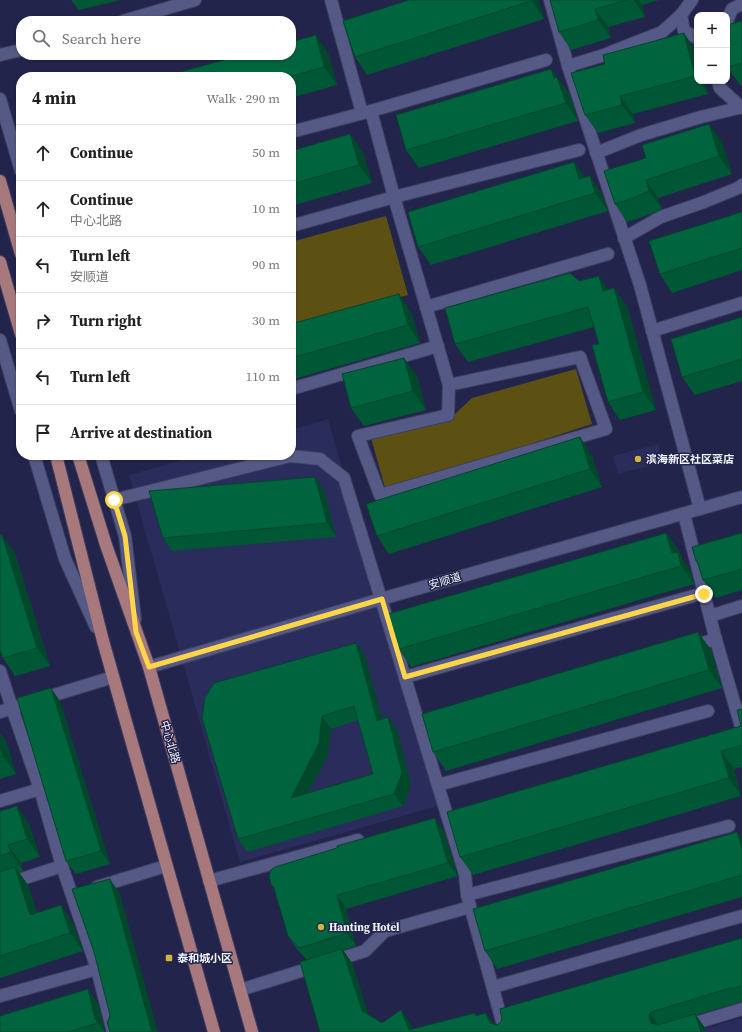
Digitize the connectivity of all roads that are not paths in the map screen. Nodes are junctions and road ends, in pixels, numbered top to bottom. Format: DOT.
graph roads {
  1 [pos="195,0"];
  2 [pos="331,0"];
  3 [pos="550,0"];
  4 [pos="692,0"];
  5 [pos="735,4"];
  6 [pos="681,15"];
  7 [pos="730,15"];
  8 [pos="140,16"];
  9 [pos="694,36"];
  10 [pos="16,51"];
  11 [pos="0,55"];
  12 [pos="546,60"];
  13 [pos="568,66"];
  14 [pos="719,84"];
  15 [pos="0,99"];
  16 [pos="742,107"];
  17 [pos="367,112"];
  18 [pos="296,131"];
  19 [pos="579,150"];
  20 [pos="596,153"];
  21 [pos="16,154"];
  22 [pos="0,181"];
  23 [pos="742,185"];
  24 [pos="394,197"];
  25 [pos="296,225"];
  26 [pos="16,237"];
  27 [pos="624,238"];
  28 [pos="608,254"];
  29 [pos="0,262"];
  30 [pos="742,303"];
  31 [pos="426,306"];
  32 [pos="16,317"];
  33 [pos="652,331"];
  34 [pos="0,340"];
  35 [pos="438,346"];
  36 [pos="449,385"];
  37 [pos="296,388"];
  38 [pos="16,394"];
  39 [pos="296,457"];
  40 [pos="35,460"];
  41 [pos="57,460"];
  42 [pos="80,460"];
  43 [pos="102,460"];
  44 [pos="274,460"];
  45 [pos="742,497"];
  46 [pos="114,500"];
  47 [pos="700,509"];
  48 [pos="684,514"];
  49 [pos="704,594"];
  50 [pos="382,599"];
  51 [pos="742,606"];
  52 [pos="710,616"];
  53 [pos="136,632"];
  54 [pos="716,639"];
  55 [pos="103,641"];
  56 [pos="678,650"];
  57 [pos="149,667"];
  58 [pos="0,671"];
  59 [pos="113,677"];
  60 [pos="405,677"];
  61 [pos="6,710"];
  62 [pos="708,711"];
  63 [pos="742,730"];
  64 [pos="438,785"];
  65 [pos="40,789"];
  66 [pos="0,801"];
  67 [pos="448,816"];
  68 [pos="432,820"];
  69 [pos="729,826"];
  70 [pos="371,837"];
  71 [pos="62,866"];
  72 [pos="166,866"];
  73 [pos="209,881"];
  74 [pos="0,886"];
  75 [pos="80,893"];
  76 [pos="467,895"];
  77 [pos="470,907"];
  78 [pos="742,916"];
  79 [pos="97,969"];
  80 [pos="493,987"];
  81 [pos="240,990"];
  82 [pos="0,996"];
  83 [pos="742,1009"];
  84 [pos="113,1032"];
  85 [pos="214,1032"];
  86 [pos="252,1032"];
  87 [pos="505,1032"];
  88 [pos="666,1032"];
  1 -- 8 [label="street"];
  2 -- 17 [label="street"];
  3 -- 13 [label="street"];
  4 -- 6 [label="street"];
  5 -- 7 [label="street"];
  6 -- 9 [label="street"];
  6 -- 13 [label="street"];
  10 -- 11 [label="street"];
  12 -- 17 [label="street"];
  13 -- 20 [label="street"];
  14 -- 16 [label="street"];
  15 -- 21 [label="street"];
  16 -- 20 [label="street"];
  17 -- 18 [label="street"];
  17 -- 24 [label="street"];
  19 -- 24 [label="street"];
  20 -- 27 [label="street"];
  22 -- 26 [label="main road"];
  23 -- 27 [label="street"];
  24 -- 25 [label="street"];
  24 -- 31 [label="street"];
  27 -- 33 [label="street"];
  28 -- 31 [label="street"];
  29 -- 32 [label="main road"];
  30 -- 33 [label="street"];
  31 -- 35 [label="street"];
  33 -- 47 [label="street"];
  34 -- 38 [label="street"];
  35 -- 36 [label="street"];
  35 -- 37 [label="street"];
  36 -- 36 [label="street"];
  39 -- 50 [label="street"];
  40 -- 55 [label="street"];
  41 -- 55 [label="main road"];
  42 -- 53 [label="main road, 中心北路"];
  43 -- 46 [label="street"];
  44 -- 46 [label="street"];
  45 -- 47 [label="street, 安顺道"];
  46 -- 53 [label="street"];
  47 -- 48 [label="street, 安顺道"];
  48 -- 49 [label="street"];
  48 -- 50 [label="street, 安顺道"];
  49 -- 52 [label="street"];
  49 -- 60 [label="street"];
  50 -- 57 [label="street, 安顺道"];
  50 -- 60 [label="street"];
  51 -- 52 [label="street"];
  52 -- 54 [label="street"];
  53 -- 57 [label="main road, 中心北路"];
  54 -- 56 [label="street"];
  54 -- 63 [label="street"];
  55 -- 59 [label="main road"];
  57 -- 73 [label="main road, 中心北路"];
  58 -- 61 [label="street"];
  59 -- 61 [label="street"];
  59 -- 72 [label="main road"];
  60 -- 64 [label="street"];
  61 -- 65 [label="street"];
  62 -- 64 [label="street"];
  64 -- 67 [label="street"];
  65 -- 66 [label="street"];
  65 -- 71 [label="street"];
  67 -- 68 [label="street"];
  67 -- 76 [label="street"];
  69 -- 76 [label="street"];
  70 -- 73 [label="street"];
  71 -- 74 [label="street"];
  71 -- 75 [label="street"];
  72 -- 75 [label="street"];
  72 -- 85 [label="main road"];
  73 -- 81 [label="main road, 中心北路"];
  75 -- 79 [label="street"];
  76 -- 77 [label="street"];
  77 -- 80 [label="street"];
  77 -- 81 [label="street"];
  78 -- 80 [label="street"];
  79 -- 82 [label="street"];
  79 -- 84 [label="street"];
  80 -- 87 [label="street"];
  81 -- 86 [label="main road, 中心北路"];
  83 -- 88 [label="street"];
}
